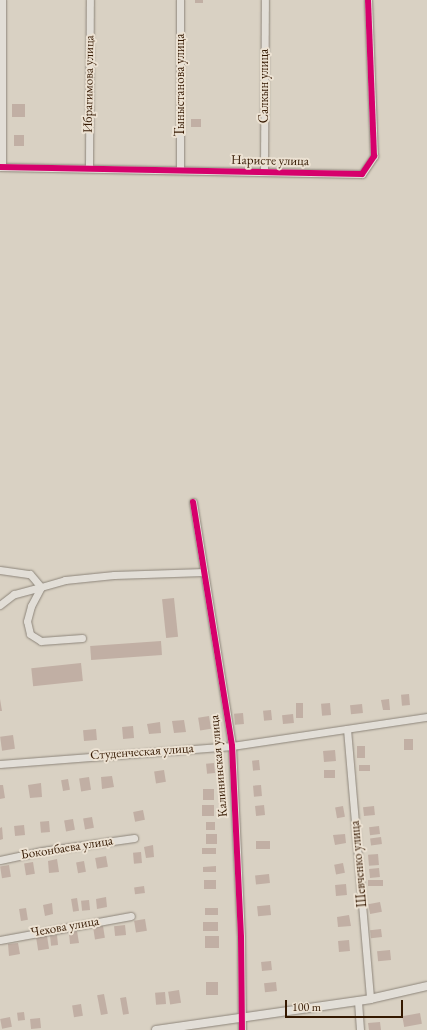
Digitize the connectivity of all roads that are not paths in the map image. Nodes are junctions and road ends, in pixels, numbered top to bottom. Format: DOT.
graph roads {
  1 [pos="2,0"];
  2 [pos="90,0"];
  3 [pos="180,0"];
  4 [pos="264,0"];
  5 [pos="368,0"];
  6 [pos="1,167"];
  7 [pos="89,168"];
  8 [pos="180,170"];
  9 [pos="264,172"];
  10 [pos="193,502"];
  11 [pos="0,570"];
  12 [pos="204,572"];
  13 [pos="41,587"];
  14 [pos="0,605"];
  15 [pos="82,638"];
  16 [pos="427,717"];
  17 [pos="347,729"];
  18 [pos="232,746"];
  19 [pos="0,764"];
  20 [pos="134,838"];
  21 [pos="0,860"];
  22 [pos="130,916"];
  23 [pos="0,940"];
  24 [pos="427,986"];
  25 [pos="370,999"];
  26 [pos="358,1001"];
  27 [pos="241,1016"];
  28 [pos="156,1030"];
  29 [pos="242,1030"];
  30 [pos="360,1030"];
  1 -- 6 [label="street"];
  2 -- 7 [label="street, Ибрагимова улица"];
  3 -- 8 [label="street, Тыныстанова улица"];
  4 -- 9 [label="street, Салкын улица"];
  5 -- 9 [label="street, Наристе улица"];
  6 -- 7 [label="street, Наристе улица"];
  7 -- 8 [label="street, Наристе улица"];
  8 -- 9 [label="street, Наристе улица"];
  10 -- 12 [label="street, Калининская улица"];
  11 -- 13 [label="street"];
  12 -- 13 [label="street"];
  12 -- 18 [label="street, Калининская улица"];
  13 -- 14 [label="street"];
  13 -- 15 [label="street"];
  16 -- 17 [label="street, Студенческая улица"];
  17 -- 18 [label="street, Студенческая улица"];
  17 -- 25 [label="street, Шевченко улица"];
  18 -- 19 [label="street, Студенческая улица"];
  18 -- 27 [label="street, Калининская улица"];
  20 -- 21 [label="street, Боконбаева улица"];
  22 -- 23 [label="street, Чехова улица"];
  24 -- 25 [label="street"];
  25 -- 26 [label="street"];
  26 -- 27 [label="street"];
  26 -- 30 [label="street"];
  27 -- 28 [label="street"];
  27 -- 29 [label="street, Калининская улица"];
}
